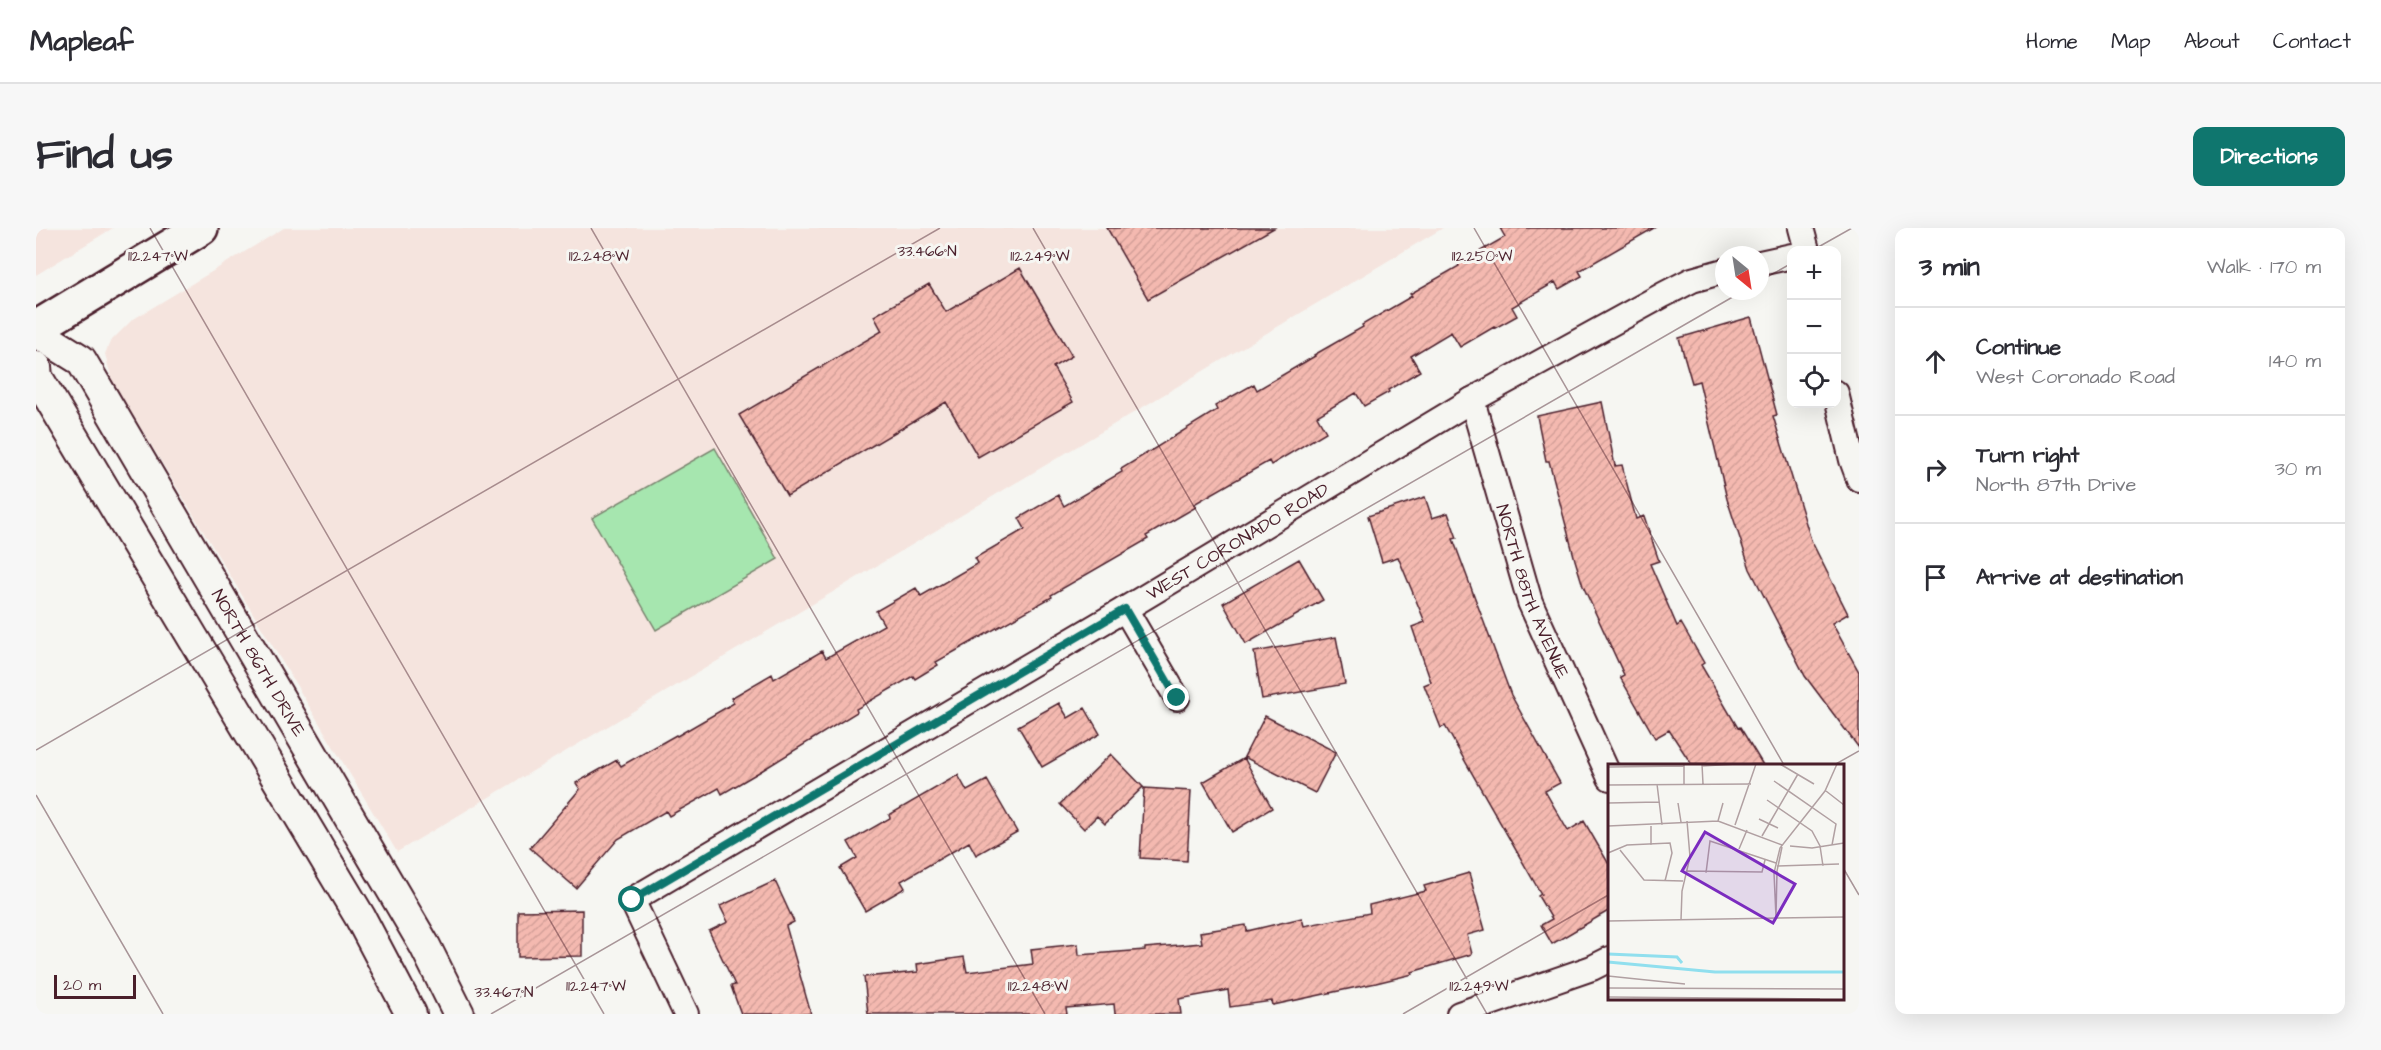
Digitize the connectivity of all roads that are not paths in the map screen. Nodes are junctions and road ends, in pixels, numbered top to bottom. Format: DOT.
graph roads {
  1 [pos="201,228"];
  2 [pos="1801,228"];
  3 [pos="1806,246"];
  4 [pos="1787,257"];
  5 [pos="1769,261"];
  6 [pos="1715,274"];
  7 [pos="36,330"];
  8 [pos="36,367"];
  9 [pos="1472,400"];
  10 [pos="1840,408"];
  11 [pos="1859,478"];
  12 [pos="1125,609"];
  13 [pos="1177,698"];
  14 [pos="1608,774"];
  15 [pos="1608,960"];
  16 [pos="453,1002"];
  17 [pos="409,1011"];
  18 [pos="686,1014"];
  19 [pos="1459,1014"];
  1 -- 7 [label="main road"];
  2 -- 3 [label="street"];
  4 -- 5 [label="street"];
  6 -- 9 [label="street, WEST CORONADO ROAD"];
  7 -- 16 [label="street, NORTH 86TH DRIVE"];
  8 -- 17 [label="street"];
  9 -- 12 [label="street, WEST CORONADO ROAD"];
  9 -- 14 [label="street, NORTH 88TH AVENUE"];
  10 -- 11 [label="street"];
  12 -- 13 [label="street"];
  12 -- 18 [label="street, WEST CORONADO ROAD"];
  15 -- 19 [label="street"];
  16 -- 17 [label="street"];
}
